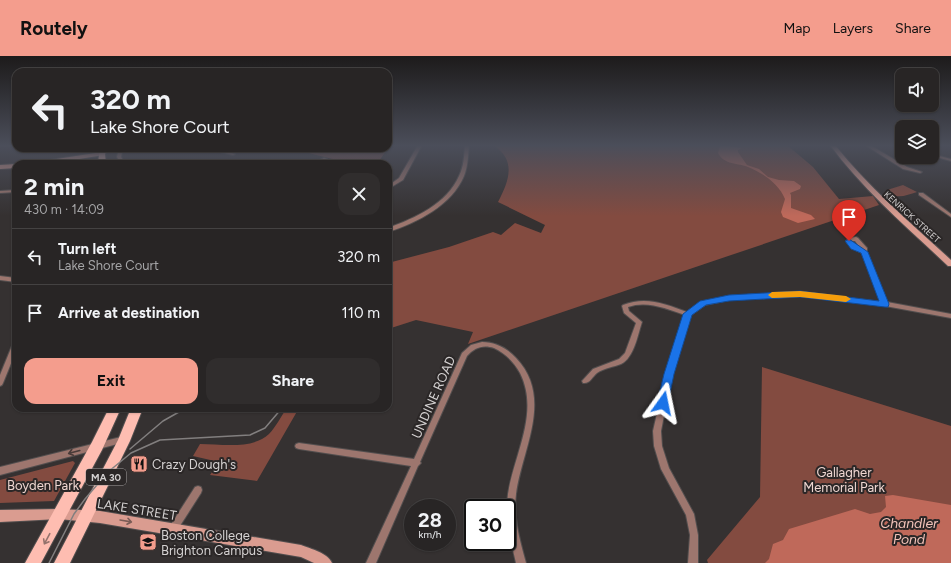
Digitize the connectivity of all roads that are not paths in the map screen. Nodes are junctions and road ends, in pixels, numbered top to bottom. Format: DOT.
graph roads {
  1 [pos="407,169"];
  2 [pos="465,169"];
  3 [pos="851,169"];
  4 [pos="907,169"];
  5 [pos="920,172"];
  6 [pos="392,185"];
  7 [pos="12,191"];
  8 [pos="0,192"];
  9 [pos="921,194"];
  10 [pos="951,216"];
  11 [pos="392,228"];
  12 [pos="864,252"];
  13 [pos="951,264"];
  14 [pos="0,278"];
  15 [pos="12,280"];
  16 [pos="885,304"];
  17 [pos="688,314"];
  18 [pos="951,316"];
  19 [pos="12,354"];
  20 [pos="585,381"];
  21 [pos="0,383"];
  22 [pos="113,412"];
  23 [pos="137,412"];
  24 [pos="125,439"];
  25 [pos="97,446"];
  26 [pos="299,446"];
  27 [pos="417,463"];
  28 [pos="0,472"];
  29 [pos="198,490"];
  30 [pos="59,514"];
  31 [pos="87,515"];
  32 [pos="0,516"];
  33 [pos="174,529"];
  34 [pos="33,563"];
  35 [pos="62,563"];
  36 [pos="326,563"];
  37 [pos="371,563"];
  38 [pos="521,563"];
  39 [pos="694,563"];
  1 -- 6 [label="street"];
  2 -- 11 [label="street"];
  3 -- 13 [label="street, KENRICK STREET"];
  4 -- 5 [label="street"];
  7 -- 8 [label="street"];
  9 -- 10 [label="street"];
  12 -- 16 [label="street"];
  14 -- 15 [label="street"];
  16 -- 17 [label="street"];
  16 -- 18 [label="street"];
  17 -- 20 [label="street"];
  17 -- 39 [label="street"];
  19 -- 21 [label="street"];
  22 -- 25 [label="main road, MA 30"];
  23 -- 24 [label="main road, MA 30"];
  24 -- 25 [label="street"];
  24 -- 31 [label="main road, MA 30"];
  25 -- 28 [label="street, one-way"];
  25 -- 30 [label="main road, MA 30"];
  26 -- 27 [label="street"];
  27 -- 37 [label="street, UNDINE ROAD"];
  27 -- 38 [label="street, UNDINE ROAD"];
  29 -- 33 [label="street"];
  30 -- 31 [label="street, LAKE STREET"];
  30 -- 32 [label="street, LAKE STREET"];
  30 -- 34 [label="main road, MA 30, one-way"];
  31 -- 33 [label="street, LAKE STREET, one-way"];
  31 -- 35 [label="main road, MA 30"];
  33 -- 36 [label="street, LAKE STREET"];
}
